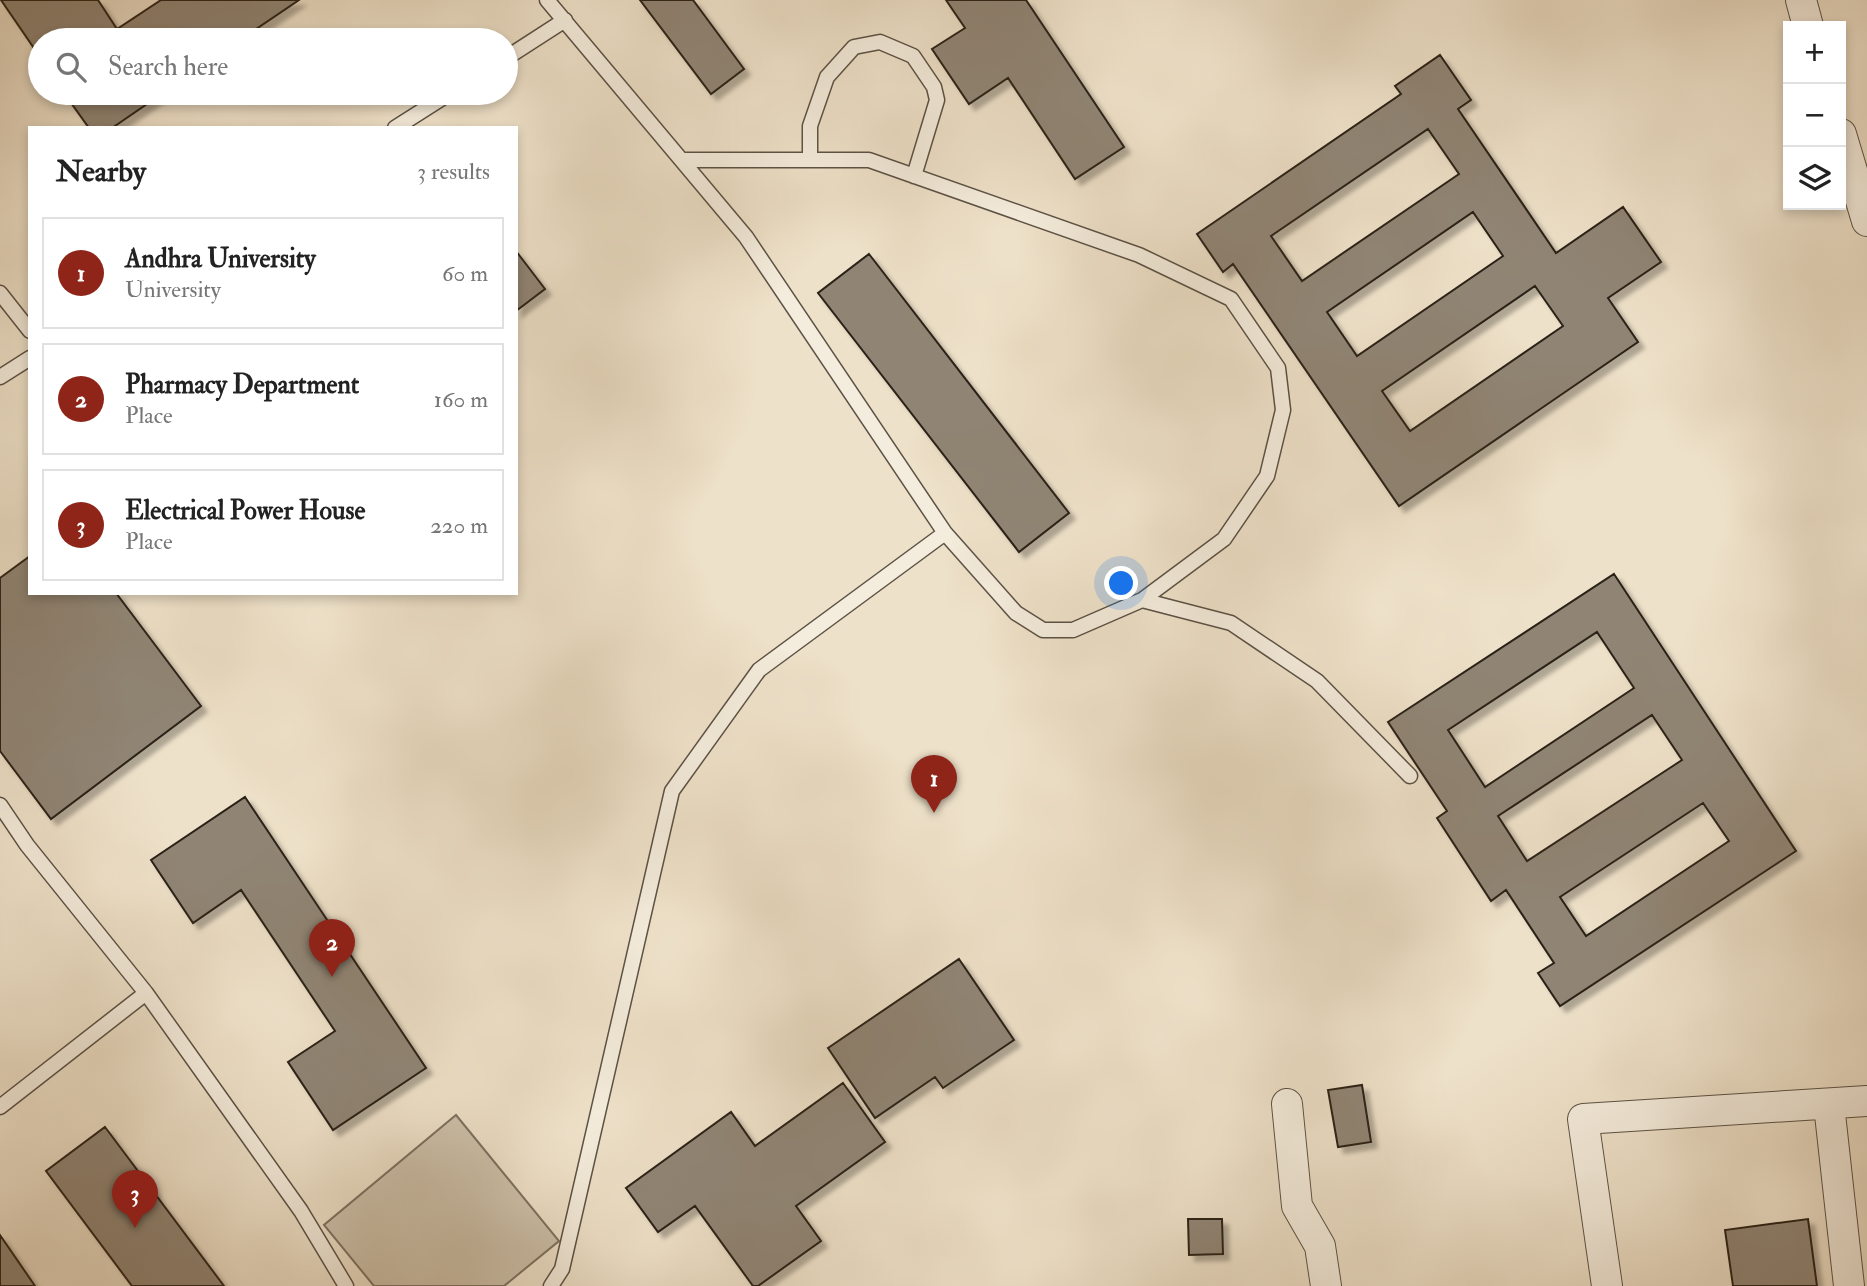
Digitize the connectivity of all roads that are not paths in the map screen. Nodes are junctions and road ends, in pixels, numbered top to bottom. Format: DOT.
graph roads {
  1 [pos="547,0"];
  2 [pos="1801,0"];
  3 [pos="565,20"];
  4 [pos="1807,21"];
  5 [pos="518,50"];
  6 [pos="431,105"];
  7 [pos="398,126"];
  8 [pos="1846,143"];
  9 [pos="683,160"];
  10 [pos="810,160"];
  11 [pos="1858,164"];
  12 [pos="914,176"];
  13 [pos="1867,221"];
  14 [pos="0,292"];
  15 [pos="28,328"];
  16 [pos="28,359"];
  17 [pos="0,377"];
  18 [pos="945,533"];
  19 [pos="1142,600"];
  20 [pos="1410,776"];
  21 [pos="0,805"];
  22 [pos="146,993"];
  23 [pos="1867,1101"];
  24 [pos="1287,1104"];
  25 [pos="1829,1105"];
  26 [pos="0,1107"];
  27 [pos="346,1286"];
  28 [pos="551,1286"];
  29 [pos="1326,1286"];
  30 [pos="1607,1286"];
  31 [pos="1849,1286"];
  1 -- 3 [label="lane"];
  2 -- 4 [label="street"];
  3 -- 5 [label="lane"];
  3 -- 9 [label="lane"];
  6 -- 7 [label="lane"];
  8 -- 11 [label="street"];
  9 -- 10 [label="lane"];
  9 -- 18 [label="lane"];
  10 -- 12 [label="lane"];
  10 -- 12 [label="lane"];
  11 -- 13 [label="street"];
  12 -- 19 [label="lane"];
  14 -- 15 [label="lane"];
  16 -- 17 [label="lane"];
  18 -- 19 [label="lane"];
  18 -- 28 [label="lane"];
  19 -- 20 [label="lane"];
  21 -- 22 [label="lane"];
  22 -- 26 [label="lane"];
  22 -- 27 [label="lane"];
  23 -- 25 [label="street"];
  24 -- 29 [label="street"];
  25 -- 30 [label="street"];
  25 -- 31 [label="street"];
}
